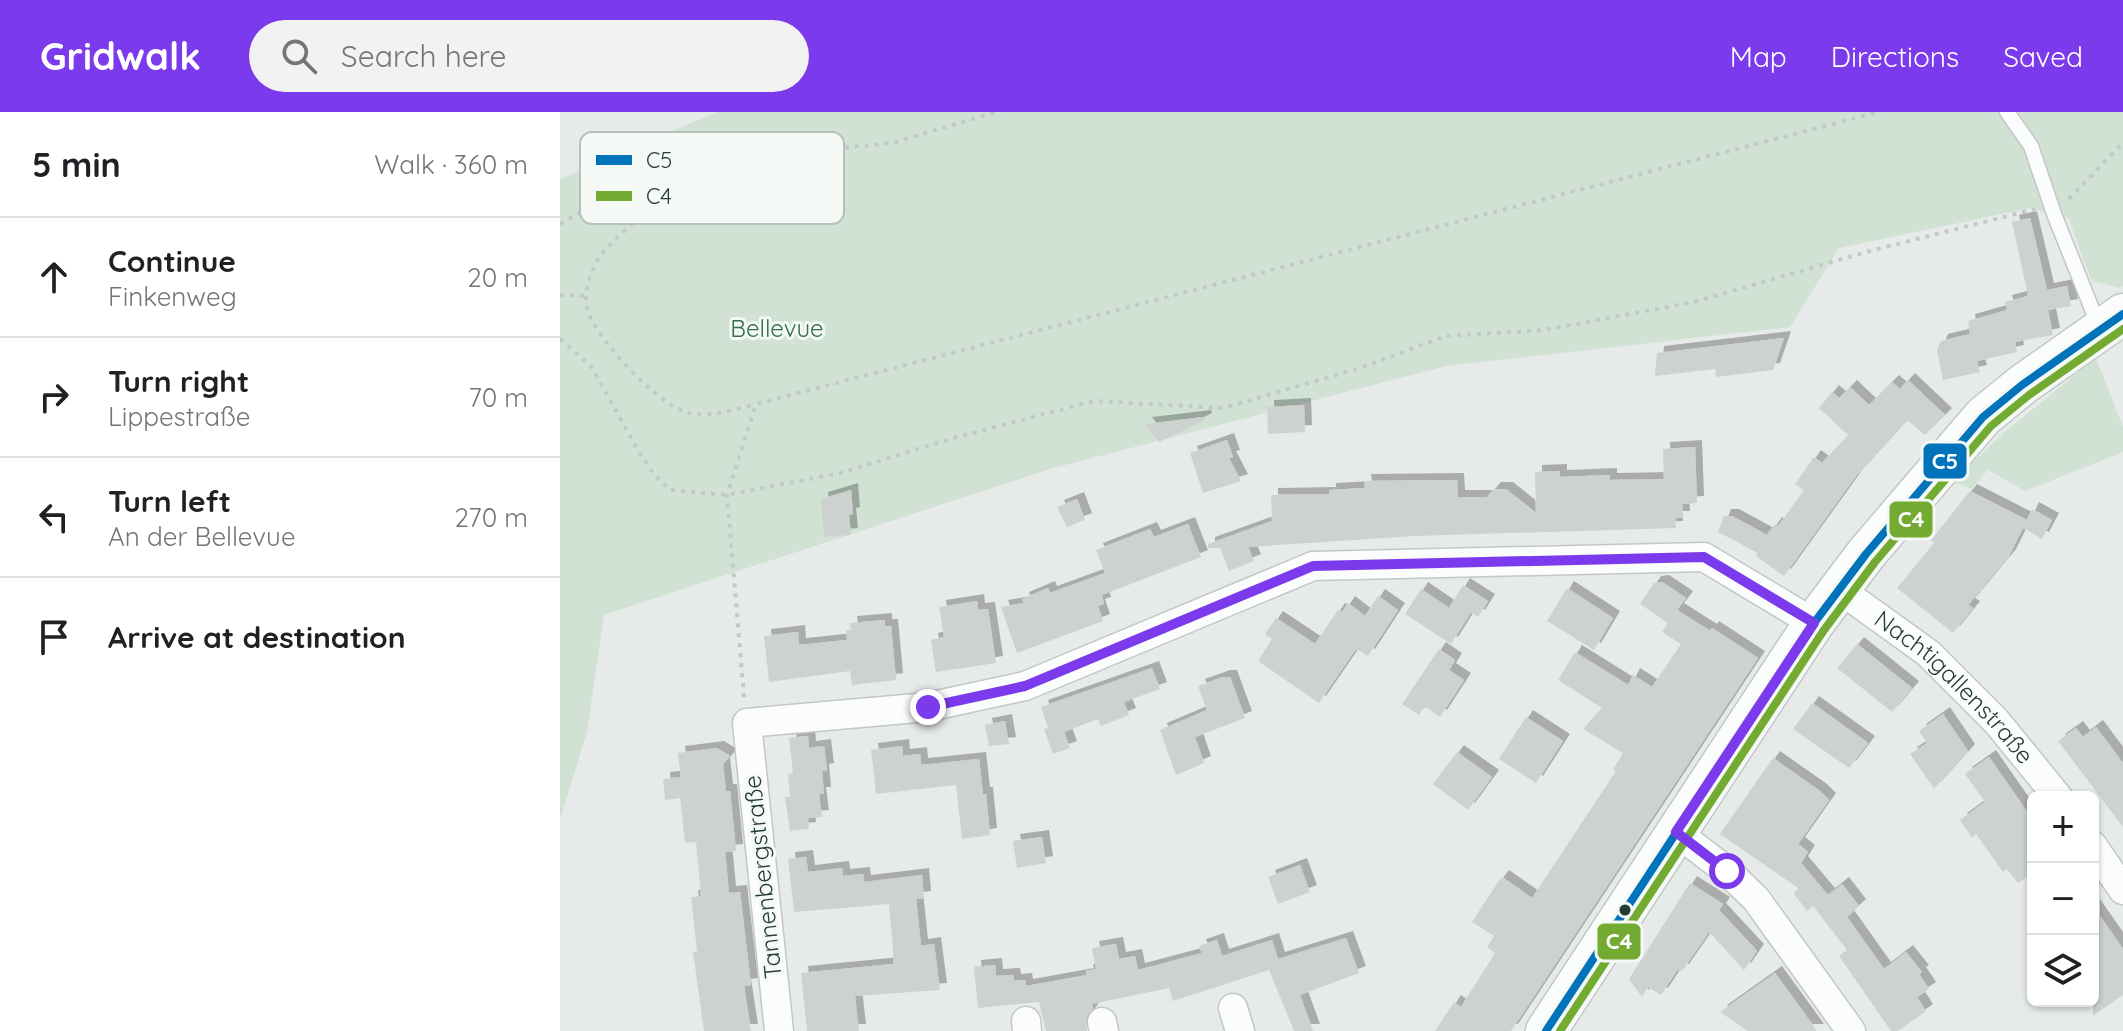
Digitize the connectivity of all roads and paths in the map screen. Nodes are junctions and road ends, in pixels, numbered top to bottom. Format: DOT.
graph roads {
  1 [pos="996,112"];
  2 [pos="1879,112"];
  3 [pos="2007,112"];
  4 [pos="2123,143"];
  5 [pos="844,148"];
  6 [pos="2052,210"];
  7 [pos="580,213"];
  8 [pos="560,224"];
  9 [pos="636,224"];
  10 [pos="560,295"];
  11 [pos="585,296"];
  12 [pos="2112,322"];
  13 [pos="560,339"];
  14 [pos="756,404"];
  15 [pos="727,495"];
  16 [pos="1839,589"];
  17 [pos="1814,623"];
  18 [pos="747,723"];
  19 [pos="2053,791"];
  20 [pos="1676,832"];
  21 [pos="2099,855"];
  22 [pos="2123,890"];
  23 [pos="779,1031"];
  24 [pos="1546,1031"];
  25 [pos="1851,1031"];
  1 -- 5 [label="path"];
  2 -- 14 [label="path"];
  3 -- 6 [label="lane"];
  4 -- 6 [label="path"];
  6 -- 12 [label="lane"];
  6 -- 15 [label="path"];
  7 -- 8 [label="path"];
  9 -- 11 [label="path"];
  10 -- 11 [label="path"];
  11 -- 14 [label="path"];
  12 -- 16 [label="main road"];
  13 -- 15 [label="path"];
  14 -- 15 [label="path"];
  15 -- 18 [label="path"];
  16 -- 17 [label="main road"];
  16 -- 19 [label="street, Nachtigallenstraße"];
  17 -- 18 [label="street"];
  17 -- 20 [label="main road"];
  18 -- 23 [label="street, Tannenbergstraße"];
  20 -- 24 [label="main road"];
  20 -- 25 [label="street"];
  21 -- 22 [label="street"];
}
